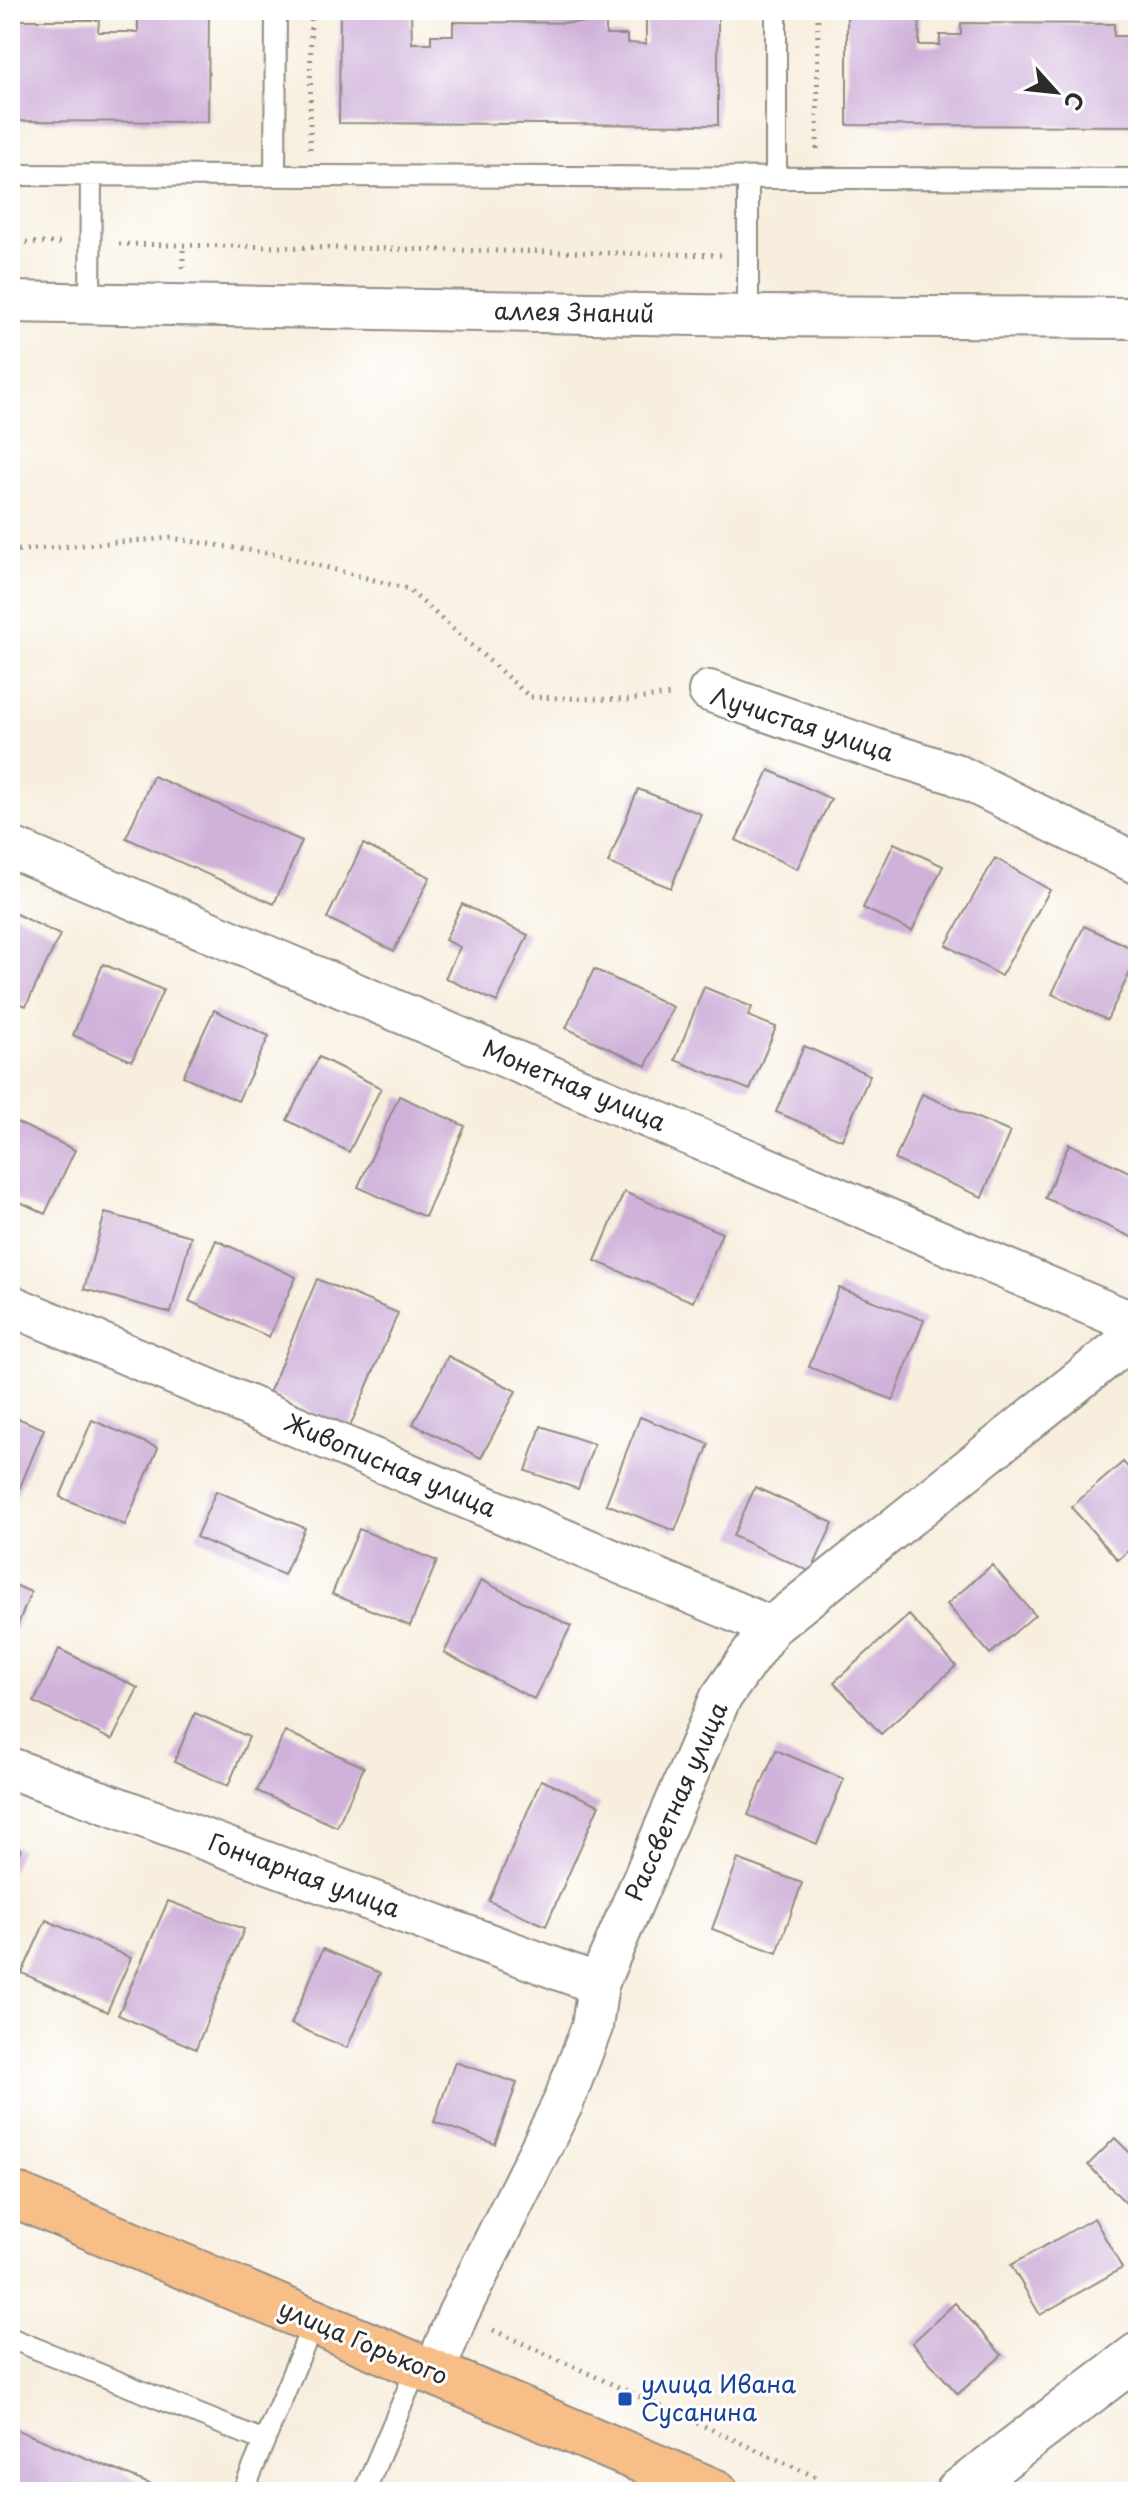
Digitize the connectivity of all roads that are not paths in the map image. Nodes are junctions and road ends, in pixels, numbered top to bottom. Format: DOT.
graph roads {
  1 [pos="276,10"];
  2 [pos="776,10"];
  3 [pos="10,175"];
  4 [pos="91,175"];
  5 [pos="275,176"];
  6 [pos="748,178"];
  7 [pos="776,178"];
  8 [pos="1138,179"];
  9 [pos="10,302"];
  10 [pos="90,303"];
  11 [pos="748,316"];
  12 [pos="1138,318"];
  13 [pos="709,691"];
  14 [pos="10,847"];
  15 [pos="1138,864"];
  16 [pos="10,1305"];
  17 [pos="1138,1325"];
  18 [pos="1138,1333"];
  19 [pos="771,1627"];
  20 [pos="10,1768"];
  21 [pos="598,1984"];
  22 [pos="10,2193"];
  23 [pos="314,2322"];
  24 [pos="10,2338"];
  25 [pos="1138,2355"];
  26 [pos="426,2369"];
  27 [pos="264,2441"];
  28 [pos="243,2492"];
  29 [pos="364,2492"];
  30 [pos="716,2492"];
  31 [pos="958,2492"];
  1 -- 5 [label="lane"];
  2 -- 7 [label="lane"];
  3 -- 4 [label="lane"];
  4 -- 5 [label="lane"];
  4 -- 10 [label="lane"];
  5 -- 6 [label="lane"];
  6 -- 7 [label="lane"];
  6 -- 11 [label="lane"];
  7 -- 8 [label="lane"];
  9 -- 10 [label="street, аллея Знаний"];
  10 -- 11 [label="street, аллея Знаний"];
  11 -- 12 [label="street, аллея Знаний"];
  13 -- 15 [label="street, Лучистая улица"];
  14 -- 17 [label="street, Монетная улица"];
  16 -- 19 [label="street, Живописная улица"];
  18 -- 19 [label="street, Рассветная улица"];
  19 -- 21 [label="street, Рассветная улица"];
  20 -- 21 [label="street, Гончарная улица"];
  21 -- 26 [label="street, Рассветная улица"];
  22 -- 23 [label="main road, улица Горького"];
  23 -- 26 [label="main road, улица Горького"];
  23 -- 27 [label="lane"];
  24 -- 27 [label="lane"];
  25 -- 31 [label="street"];
  26 -- 29 [label="lane"];
  26 -- 30 [label="main road, улица Горького"];
  27 -- 28 [label="lane"];
}
